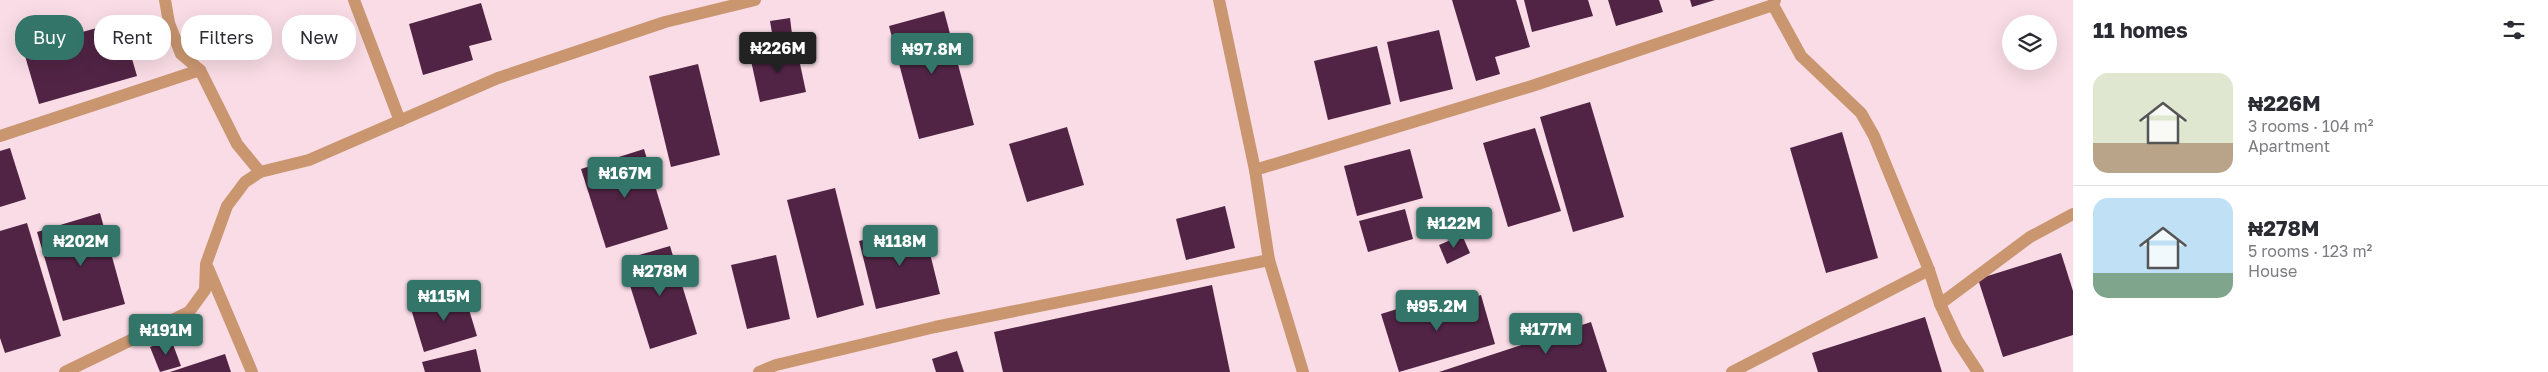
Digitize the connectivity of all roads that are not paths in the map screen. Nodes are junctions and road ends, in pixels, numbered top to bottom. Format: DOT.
graph roads {
  1 [pos="165,0"];
  2 [pos="354,0"];
  3 [pos="755,0"];
  4 [pos="1219,0"];
  5 [pos="1774,3"];
  6 [pos="200,70"];
  7 [pos="400,121"];
  8 [pos="0,136"];
  9 [pos="1255,170"];
  10 [pos="260,172"];
  11 [pos="2073,214"];
  12 [pos="1269,260"];
  13 [pos="206,264"];
  14 [pos="1929,270"];
  15 [pos="1940,304"];
  16 [pos="777,369"];
  17 [pos="65,372"];
  18 [pos="252,372"];
  19 [pos="759,372"];
  20 [pos="1303,372"];
  21 [pos="1732,372"];
  22 [pos="1978,372"];
  1 -- 6 [label="street"];
  2 -- 7 [label="street"];
  3 -- 7 [label="street"];
  4 -- 9 [label="street"];
  5 -- 9 [label="street"];
  5 -- 14 [label="street"];
  6 -- 8 [label="street"];
  6 -- 10 [label="street"];
  7 -- 10 [label="street"];
  9 -- 12 [label="street"];
  10 -- 13 [label="street"];
  11 -- 15 [label="street"];
  12 -- 16 [label="street"];
  12 -- 20 [label="street"];
  13 -- 17 [label="street"];
  13 -- 18 [label="street"];
  14 -- 15 [label="street"];
  14 -- 21 [label="street"];
  15 -- 22 [label="street"];
  16 -- 19 [label="street"];
}
